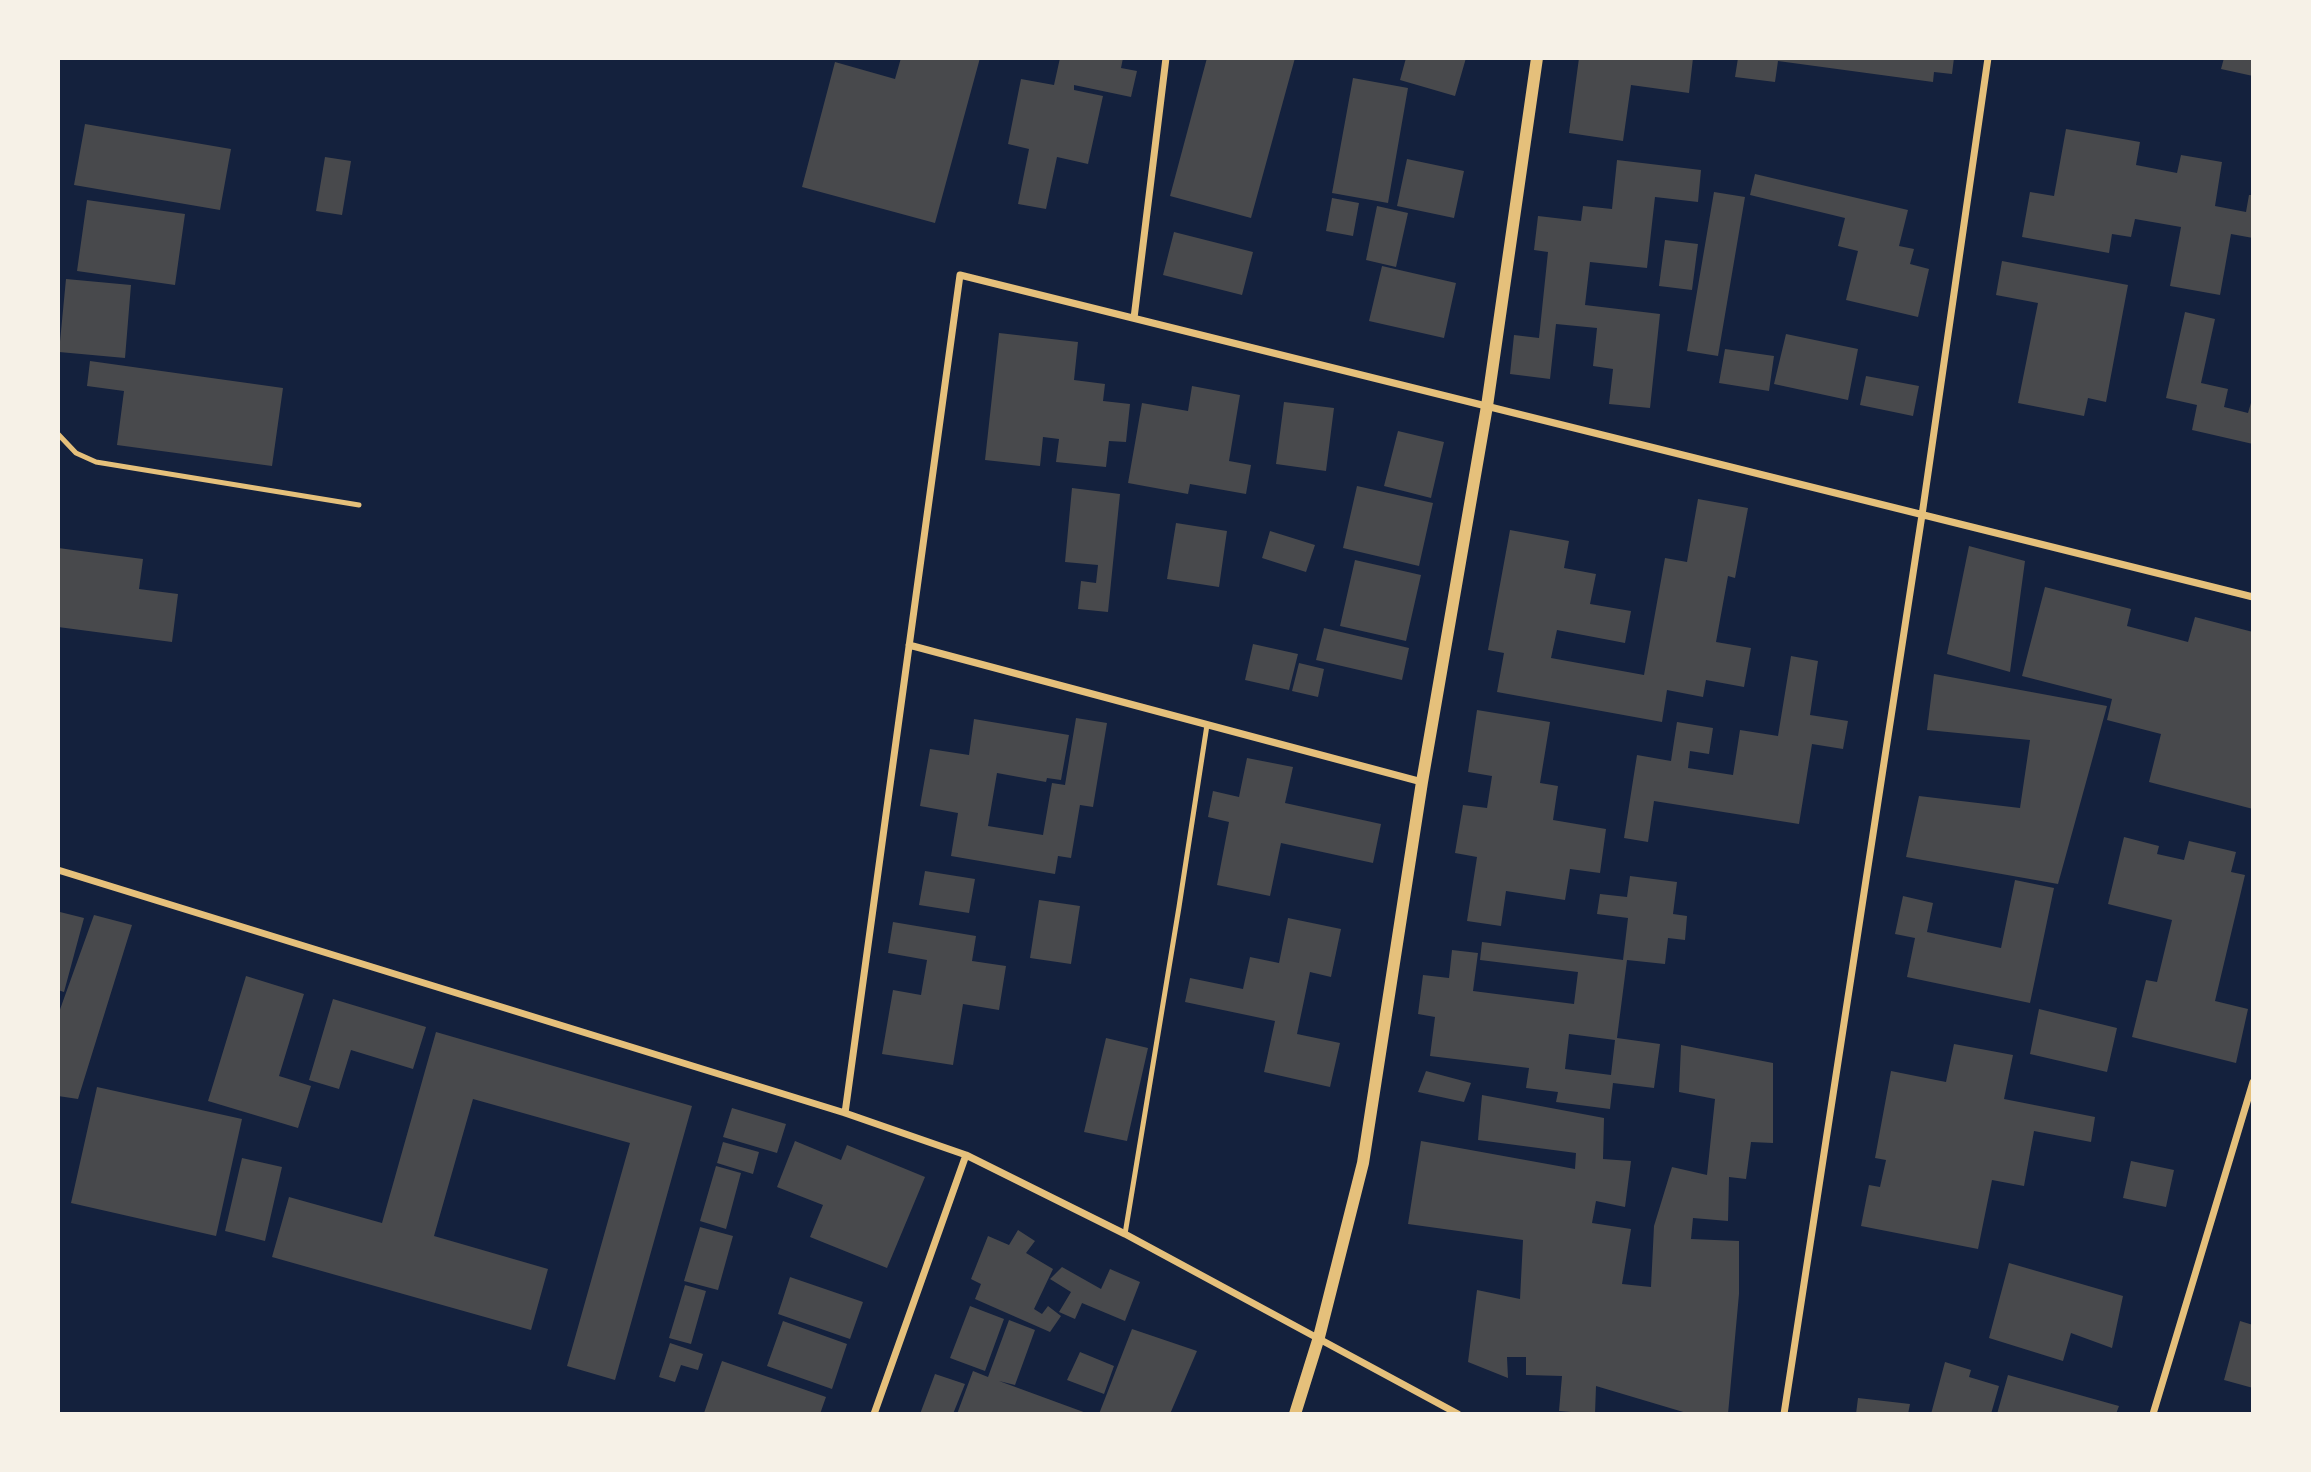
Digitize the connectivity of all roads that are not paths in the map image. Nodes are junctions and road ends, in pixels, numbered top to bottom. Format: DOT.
graph roads {
  1 [pos="1166,58"];
  2 [pos="1537,58"];
  3 [pos="1988,58"];
  4 [pos="1134,318"];
  5 [pos="1488,406"];
  6 [pos="58,435"];
  7 [pos="359,505"];
  8 [pos="1922,515"];
  9 [pos="2253,597"];
  10 [pos="909,645"];
  11 [pos="1207,725"];
  12 [pos="1422,782"];
  13 [pos="58,870"];
  14 [pos="2253,1082"];
  15 [pos="845,1113"];
  16 [pos="966,1155"];
  17 [pos="1125,1234"];
  18 [pos="1319,1337"];
  19 [pos="874,1414"];
  20 [pos="1295,1414"];
  21 [pos="1458,1414"];
  22 [pos="1784,1414"];
  23 [pos="2153,1414"];
  1 -- 4 [label="street"];
  2 -- 5 [label="street"];
  3 -- 8 [label="street"];
  4 -- 5 [label="street"];
  4 -- 10 [label="street"];
  5 -- 8 [label="street"];
  5 -- 12 [label="street"];
  6 -- 7 [label="lane"];
  8 -- 9 [label="street"];
  8 -- 22 [label="street"];
  10 -- 11 [label="street"];
  10 -- 15 [label="street"];
  11 -- 12 [label="street"];
  11 -- 17 [label="lane"];
  12 -- 18 [label="street"];
  13 -- 15 [label="street"];
  14 -- 23 [label="street"];
  15 -- 16 [label="street"];
  16 -- 17 [label="street"];
  16 -- 19 [label="street"];
  17 -- 18 [label="street"];
  18 -- 20 [label="street"];
  18 -- 21 [label="street"];
}
